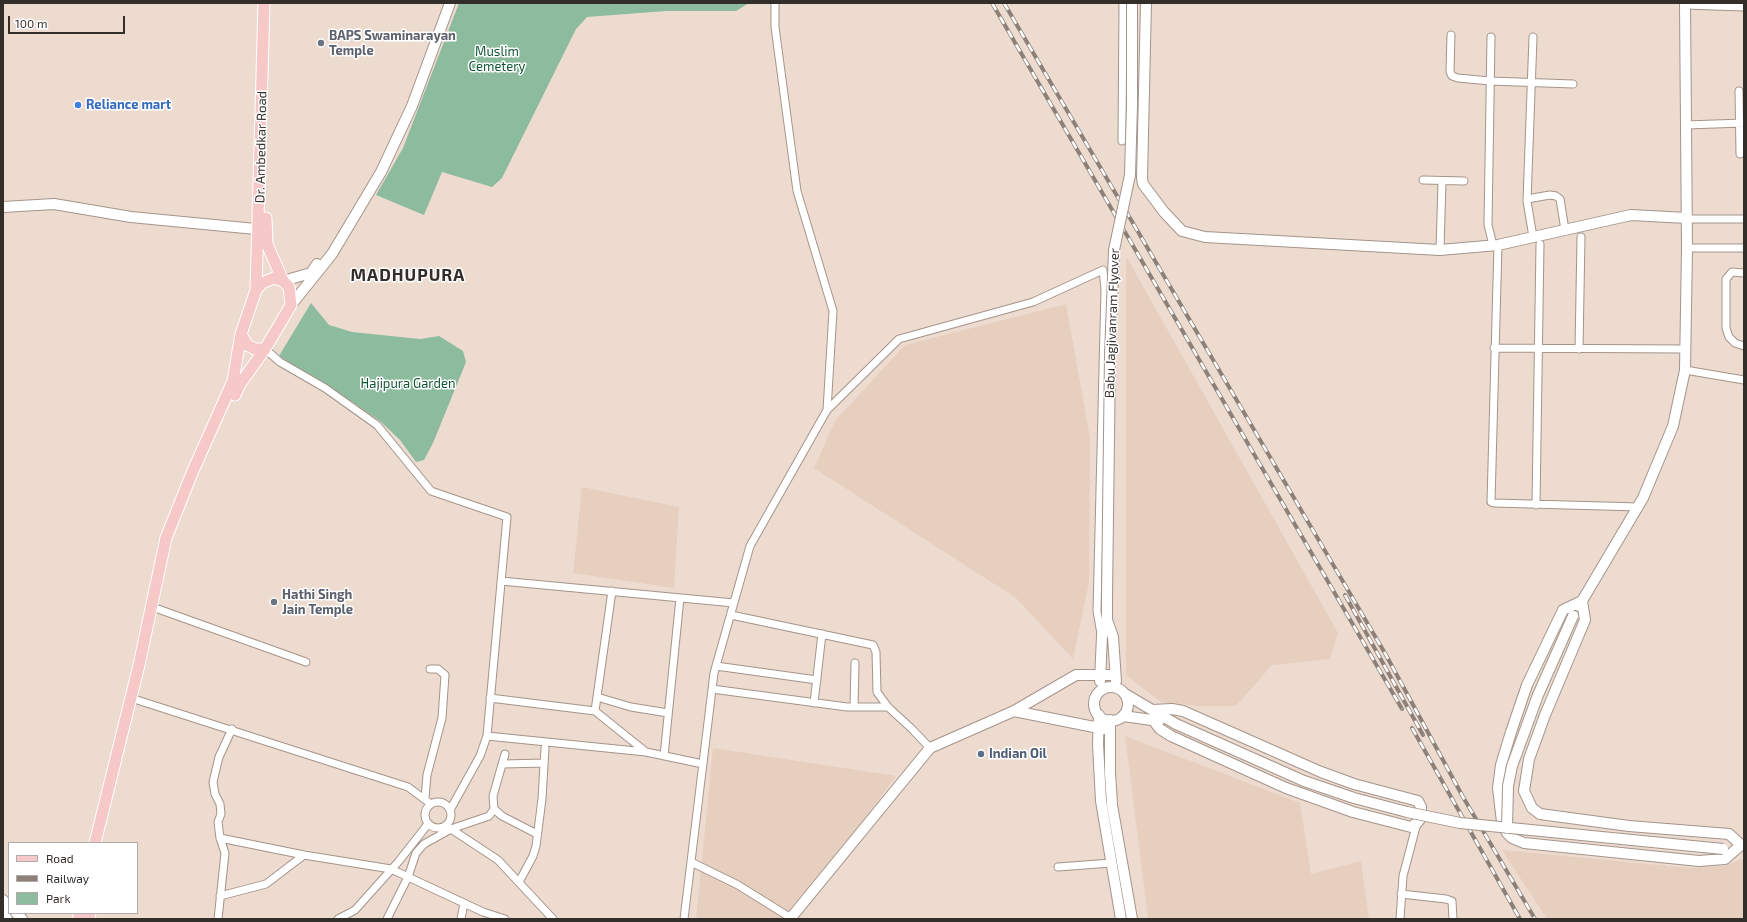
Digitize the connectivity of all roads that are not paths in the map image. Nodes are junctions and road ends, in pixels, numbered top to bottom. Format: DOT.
graph roads {
  1 [pos="264,3"];
  2 [pos="271,3"];
  3 [pos="443,3"];
  4 [pos="450,3"];
  5 [pos="775,3"];
  6 [pos="1123,3"];
  7 [pos="1132,3"];
  8 [pos="1146,3"];
  9 [pos="1685,4"];
  10 [pos="1744,7"];
  11 [pos="1452,35"];
  12 [pos="1491,37"];
  13 [pos="1533,37"];
  14 [pos="1490,81"];
  15 [pos="1531,82"];
  16 [pos="1573,84"];
  17 [pos="1739,91"];
  18 [pos="1742,123"];
  19 [pos="1686,125"];
  20 [pos="1122,141"];
  21 [pos="1740,154"];
  22 [pos="1423,180"];
  23 [pos="1442,180"];
  24 [pos="1464,181"];
  25 [pos="1527,199"];
  26 [pos="3,207"];
  27 [pos="1687,218"];
  28 [pos="1744,219"];
  29 [pos="262,230"];
  30 [pos="1565,230"];
  31 [pos="1581,236"];
  32 [pos="1536,241"];
  33 [pos="1496,245"];
  34 [pos="1687,248"];
  35 [pos="1744,248"];
  36 [pos="1440,250"];
  37 [pos="1744,273"];
  38 [pos="283,281"];
  39 [pos="256,290"];
  40 [pos="290,305"];
  41 [pos="241,334"];
  42 [pos="1744,346"];
  43 [pos="1494,348"];
  44 [pos="1537,348"];
  45 [pos="265,349"];
  46 [pos="1579,349"];
  47 [pos="1685,350"];
  48 [pos="1685,370"];
  49 [pos="1744,380"];
  50 [pos="827,410"];
  51 [pos="1536,505"];
  52 [pos="1639,507"];
  53 [pos="501,581"];
  54 [pos="612,591"];
  55 [pos="680,598"];
  56 [pos="1582,601"];
  57 [pos="734,603"];
  58 [pos="158,609"];
  59 [pos="731,615"];
  60 [pos="1107,620"];
  61 [pos="822,634"];
  62 [pos="1102,636"];
  63 [pos="306,662"];
  64 [pos="855,663"];
  65 [pos="716,666"];
  66 [pos="430,669"];
  67 [pos="1101,674"];
  68 [pos="1116,675"];
  69 [pos="817,680"];
  70 [pos="1116,688"];
  71 [pos="712,689"];
  72 [pos="1100,691"];
  73 [pos="1125,694"];
  74 [pos="597,697"];
  75 [pos="490,698"];
  76 [pos="135,699"];
  77 [pos="814,703"];
  78 [pos="854,707"];
  79 [pos="888,707"];
  80 [pos="594,711"];
  81 [pos="1014,711"];
  82 [pos="668,713"];
  83 [pos="1099,715"];
  84 [pos="1153,715"];
  85 [pos="1123,716"];
  86 [pos="1110,725"];
  87 [pos="1098,728"];
  88 [pos="232,729"];
  89 [pos="487,736"];
  90 [pos="545,748"];
  91 [pos="930,748"];
  92 [pos="646,752"];
  93 [pos="505,754"];
  94 [pos="664,756"];
  95 [pos="544,763"];
  96 [pos="503,764"];
  97 [pos="703,764"];
  98 [pos="1498,788"];
  99 [pos="1524,790"];
  100 [pos="425,798"];
  101 [pos="431,804"];
  102 [pos="494,809"];
  103 [pos="450,810"];
  104 [pos="428,824"];
  105 [pos="1418,824"];
  106 [pos="448,827"];
  107 [pos="1507,828"];
  108 [pos="537,834"];
  109 [pos="220,838"];
  110 [pos="95,842"];
  111 [pos="102,842"];
  112 [pos="1743,844"];
  113 [pos="304,855"];
  114 [pos="691,862"];
  115 [pos="1111,863"];
  116 [pos="1058,867"];
  117 [pos="391,869"];
  118 [pos="408,877"];
  119 [pos="519,882"];
  120 [pos="1401,894"];
  121 [pos="220,896"];
  122 [pos="464,903"];
  123 [pos="3,913"];
  124 [pos="790,918"];
  125 [pos="7,919"];
  126 [pos="218,919"];
  127 [pos="338,919"];
  128 [pos="387,919"];
  129 [pos="461,919"];
  130 [pos="505,919"];
  131 [pos="553,919"];
  132 [pos="684,919"];
  133 [pos="1121,919"];
  134 [pos="1132,919"];
  135 [pos="1400,919"];
  136 [pos="1453,919"];
  1 -- 29 [label="main road, Dr. Ambedkar Road"];
  2 -- 29 [label="main road, Dr. Ambedkar Road"];
  3 -- 38 [label="street"];
  4 -- 40 [label="street"];
  5 -- 50 [label="street"];
  6 -- 20 [label="street"];
  7 -- 60 [label="street, Babu Jagjivanram Flyover, bridge"];
  8 -- 36 [label="street"];
  9 -- 10 [label="street"];
  9 -- 19 [label="street"];
  11 -- 14 [label="street"];
  12 -- 14 [label="street"];
  13 -- 15 [label="street"];
  14 -- 15 [label="street"];
  14 -- 33 [label="street"];
  15 -- 16 [label="street"];
  15 -- 25 [label="street"];
  17 -- 18 [label="street"];
  18 -- 19 [label="street"];
  18 -- 21 [label="street"];
  19 -- 27 [label="street"];
  22 -- 23 [label="street"];
  23 -- 24 [label="street"];
  23 -- 36 [label="street"];
  25 -- 30 [label="street"];
  25 -- 32 [label="street"];
  26 -- 29 [label="street"];
  27 -- 28 [label="street"];
  27 -- 30 [label="street"];
  27 -- 34 [label="street"];
  29 -- 38 [label="main road, Dr. Ambedkar Road"];
  29 -- 39 [label="main road, Dr. Ambedkar Road"];
  30 -- 32 [label="street"];
  31 -- 46 [label="street"];
  32 -- 33 [label="street"];
  32 -- 44 [label="street"];
  33 -- 36 [label="street"];
  33 -- 43 [label="street"];
  34 -- 35 [label="street"];
  34 -- 47 [label="street"];
  37 -- 42 [label="street"];
  38 -- 39 [label="main road"];
  38 -- 40 [label="main road, Dr. Ambedkar Road"];
  39 -- 41 [label="main road, Dr. Ambedkar Road"];
  40 -- 45 [label="main road"];
  41 -- 45 [label="main road"];
  41 -- 76 [label="main road, Dr. Ambedkar Road"];
  43 -- 44 [label="street"];
  43 -- 51 [label="street"];
  44 -- 46 [label="street"];
  44 -- 51 [label="street"];
  45 -- 53 [label="street"];
  45 -- 58 [label="main road"];
  46 -- 47 [label="street"];
  47 -- 48 [label="street"];
  48 -- 49 [label="street"];
  48 -- 52 [label="street"];
  50 -- 57 [label="street"];
  50 -- 62 [label="street"];
  51 -- 52 [label="street"];
  52 -- 56 [label="street"];
  53 -- 54 [label="street"];
  53 -- 75 [label="street"];
  54 -- 55 [label="street"];
  54 -- 74 [label="street"];
  55 -- 57 [label="street"];
  55 -- 82 [label="street"];
  56 -- 98 [label="street"];
  56 -- 99 [label="street"];
  56 -- 107 [label="street, bridge"];
  57 -- 59 [label="street"];
  58 -- 63 [label="street"];
  58 -- 76 [label="main road"];
  59 -- 61 [label="street"];
  59 -- 65 [label="street"];
  60 -- 62 [label="street"];
  60 -- 68 [label="street"];
  61 -- 69 [label="street"];
  61 -- 79 [label="street"];
  62 -- 67 [label="street"];
  64 -- 78 [label="street"];
  65 -- 69 [label="street"];
  65 -- 71 [label="street"];
  66 -- 100 [label="street"];
  67 -- 68 [label="street"];
  67 -- 72 [label="street"];
  67 -- 81 [label="street"];
  68 -- 70 [label="street"];
  69 -- 77 [label="street"];
  70 -- 72 [label="street"];
  70 -- 73 [label="street"];
  71 -- 77 [label="street"];
  71 -- 97 [label="street"];
  72 -- 83 [label="street"];
  73 -- 84 [label="street"];
  73 -- 85 [label="street"];
  74 -- 80 [label="street"];
  74 -- 82 [label="street"];
  75 -- 80 [label="street"];
  75 -- 89 [label="street"];
  76 -- 88 [label="street"];
  76 -- 110 [label="main road"];
  76 -- 111 [label="main road"];
  77 -- 78 [label="street"];
  78 -- 79 [label="street"];
  79 -- 91 [label="street"];
  80 -- 92 [label="street"];
  81 -- 87 [label="street"];
  81 -- 91 [label="street"];
  82 -- 94 [label="street"];
  83 -- 86 [label="street"];
  83 -- 87 [label="street"];
  84 -- 85 [label="street"];
  84 -- 105 [label="street"];
  84 -- 105 [label="street"];
  84 -- 107 [label="street, bridge"];
  85 -- 86 [label="street"];
  86 -- 87 [label="street"];
  86 -- 134 [label="street"];
  87 -- 115 [label="street"];
  88 -- 100 [label="street"];
  88 -- 109 [label="street"];
  89 -- 92 [label="street"];
  89 -- 103 [label="street"];
  90 -- 95 [label="street"];
  91 -- 124 [label="street"];
  92 -- 94 [label="street"];
  93 -- 96 [label="street"];
  94 -- 97 [label="street"];
  95 -- 96 [label="street"];
  95 -- 108 [label="street"];
  96 -- 102 [label="street"];
  97 -- 114 [label="street"];
  98 -- 99 [label="street"];
  98 -- 112 [label="street"];
  99 -- 112 [label="street"];
  100 -- 101 [label="street"];
  101 -- 103 [label="street"];
  101 -- 104 [label="street"];
  102 -- 106 [label="street"];
  102 -- 108 [label="street"];
  103 -- 106 [label="street"];
  104 -- 106 [label="street"];
  104 -- 117 [label="street"];
  105 -- 120 [label="street"];
  106 -- 118 [label="street"];
  106 -- 119 [label="street"];
  107 -- 112 [label="street, bridge"];
  108 -- 119 [label="street"];
  109 -- 113 [label="street"];
  109 -- 121 [label="street"];
  113 -- 117 [label="street"];
  113 -- 121 [label="street"];
  114 -- 124 [label="street"];
  114 -- 132 [label="street"];
  115 -- 116 [label="street"];
  115 -- 133 [label="street"];
  117 -- 118 [label="street"];
  117 -- 127 [label="street"];
  118 -- 122 [label="street"];
  118 -- 128 [label="street"];
  119 -- 131 [label="street"];
  120 -- 135 [label="street"];
  120 -- 136 [label="street"];
  121 -- 126 [label="street"];
  122 -- 129 [label="street"];
  122 -- 130 [label="street"];
  123 -- 125 [label="street"];
}
